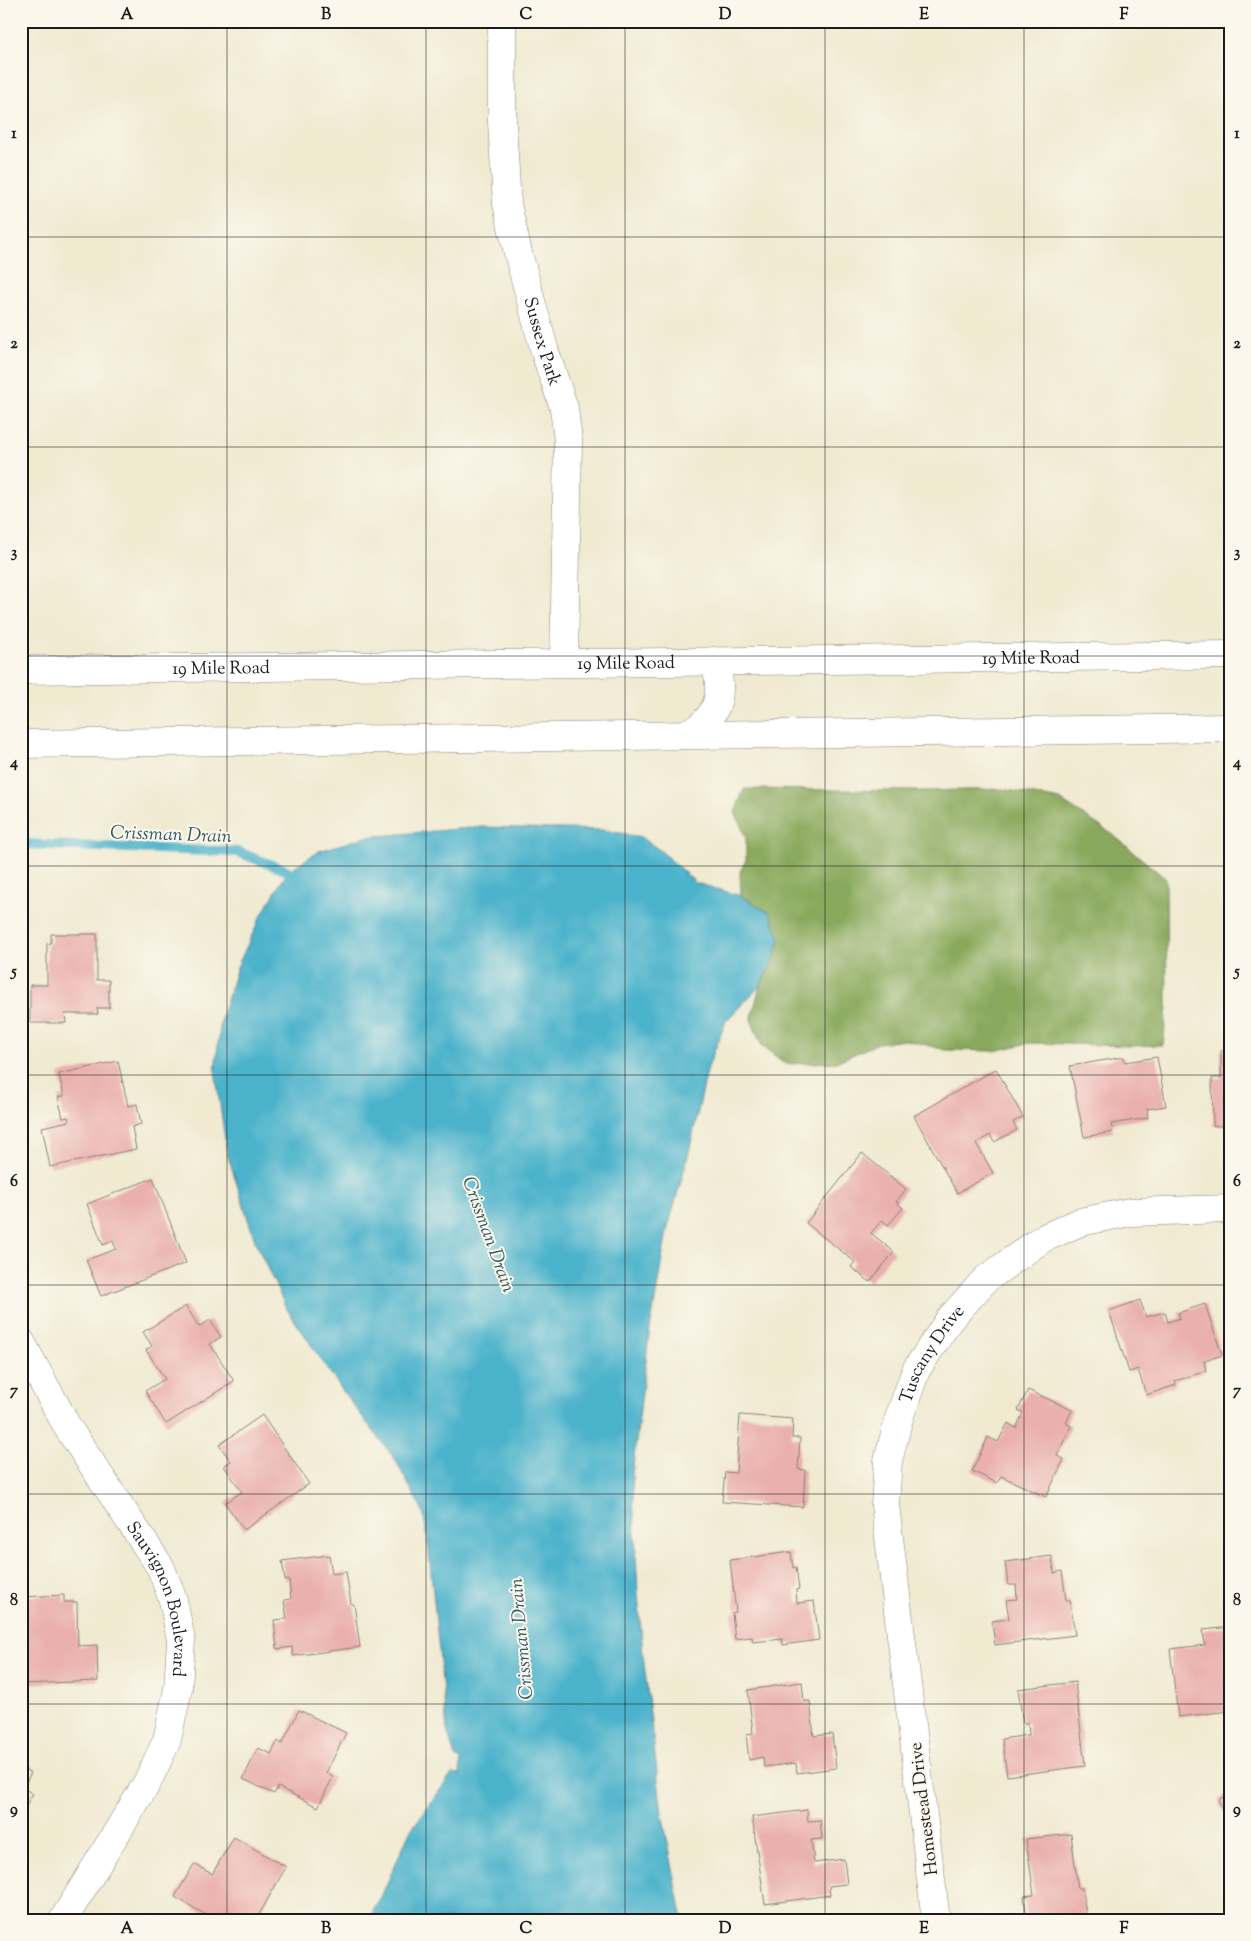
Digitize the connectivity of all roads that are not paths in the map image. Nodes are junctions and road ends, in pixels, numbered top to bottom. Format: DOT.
graph roads {
  1 [pos="502,21"];
  2 [pos="1230,654"];
  3 [pos="564,662"];
  4 [pos="713,662"];
  5 [pos="21,670"];
  6 [pos="1230,728"];
  7 [pos="681,735"];
  8 [pos="21,744"];
  9 [pos="1230,1209"];
  10 [pos="21,1342"];
  11 [pos="909,1699"];
  12 [pos="63,1920"];
  13 [pos="936,1920"];
  1 -- 3 [label="main road, Sussex Park"];
  2 -- 4 [label="main road, 19 Mile Road"];
  3 -- 4 [label="main road, 19 Mile Road"];
  3 -- 5 [label="main road, 19 Mile Road"];
  4 -- 7 [label="main road"];
  6 -- 7 [label="main road"];
  7 -- 8 [label="main road"];
  9 -- 11 [label="main road, Tuscany Drive"];
  10 -- 12 [label="main road, Sauvignon Boulevard"];
  11 -- 13 [label="main road, Homestead Drive"];
}
